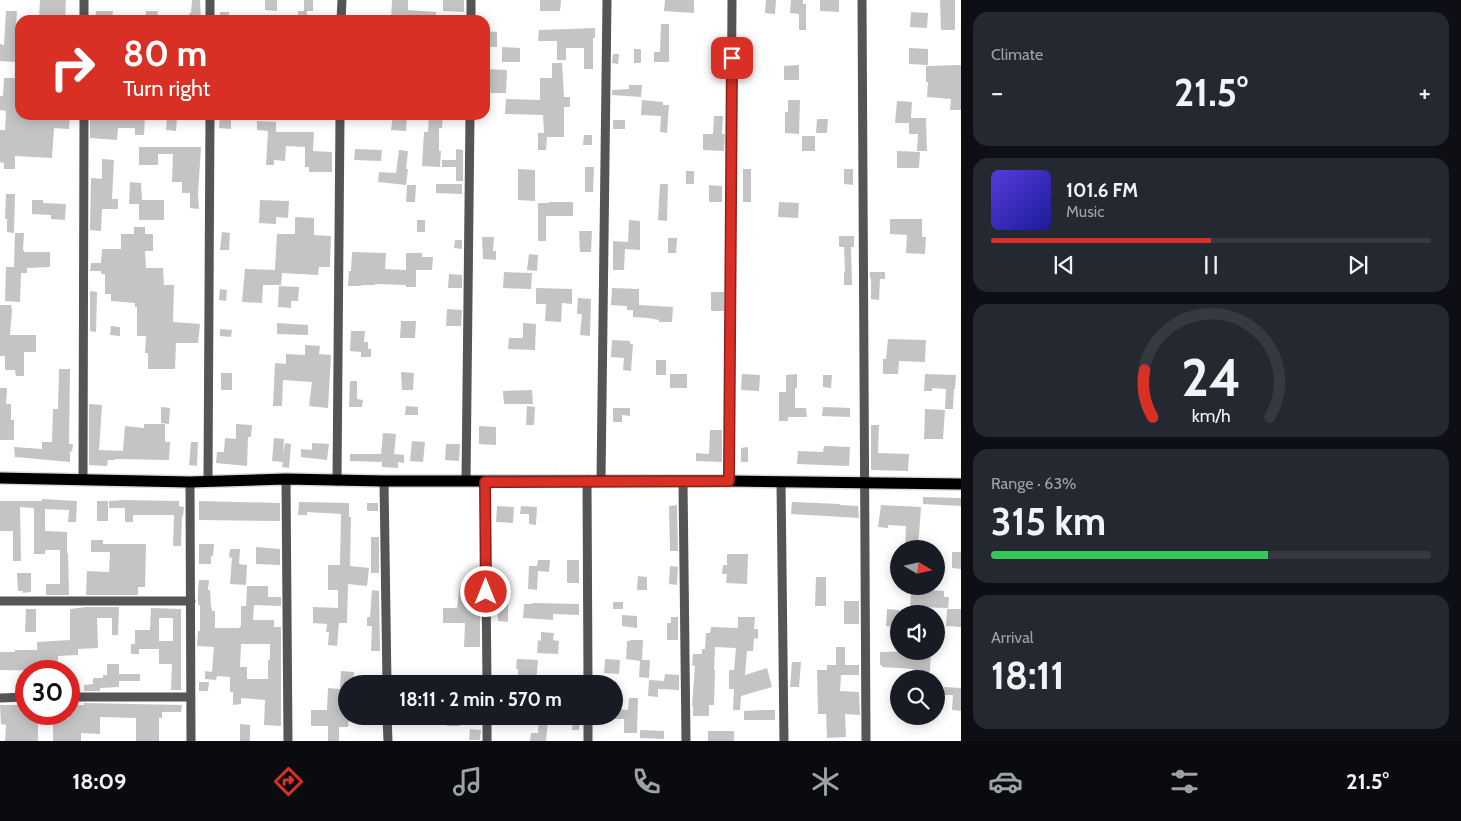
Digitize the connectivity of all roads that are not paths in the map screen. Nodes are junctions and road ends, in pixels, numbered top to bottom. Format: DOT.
graph roads {
  1 [pos="84,0"];
  2 [pos="210,0"];
  3 [pos="342,0"];
  4 [pos="471,0"];
  5 [pos="607,0"];
  6 [pos="732,0"];
  7 [pos="862,0"];
  8 [pos="84,15"];
  9 [pos="210,15"];
  10 [pos="341,15"];
  11 [pos="471,15"];
  12 [pos="84,120"];
  13 [pos="210,120"];
  14 [pos="340,120"];
  15 [pos="470,120"];
  16 [pos="0,478"];
  17 [pos="83,479"];
  18 [pos="286,479"];
  19 [pos="587,480"];
  20 [pos="601,480"];
  21 [pos="208,481"];
  22 [pos="337,481"];
  23 [pos="466,481"];
  24 [pos="683,481"];
  25 [pos="729,481"];
  26 [pos="190,482"];
  27 [pos="384,482"];
  28 [pos="485,482"];
  29 [pos="781,482"];
  30 [pos="864,483"];
  31 [pos="961,484"];
  32 [pos="0,601"];
  33 [pos="191,601"];
  34 [pos="387,675"];
  35 [pos="486,675"];
  36 [pos="588,675"];
  37 [pos="80,697"];
  38 [pos="191,697"];
  39 [pos="0,698"];
  40 [pos="15,698"];
  41 [pos="388,725"];
  42 [pos="487,725"];
  43 [pos="588,725"];
  44 [pos="191,741"];
  45 [pos="288,741"];
  46 [pos="388,741"];
  47 [pos="487,741"];
  48 [pos="588,741"];
  49 [pos="686,741"];
  50 [pos="784,741"];
  51 [pos="866,741"];
  1 -- 8 [label="street"];
  2 -- 9 [label="street"];
  3 -- 10 [label="street"];
  4 -- 11 [label="street"];
  5 -- 20 [label="street"];
  6 -- 25 [label="street"];
  7 -- 30 [label="street"];
  12 -- 17 [label="street"];
  13 -- 21 [label="street"];
  14 -- 22 [label="street"];
  15 -- 23 [label="street"];
  16 -- 17 [label="main road"];
  17 -- 26 [label="main road"];
  18 -- 21 [label="main road"];
  18 -- 22 [label="main road"];
  18 -- 45 [label="street"];
  19 -- 20 [label="main road"];
  19 -- 28 [label="main road"];
  19 -- 36 [label="street"];
  20 -- 24 [label="main road"];
  21 -- 26 [label="main road"];
  22 -- 27 [label="main road"];
  23 -- 27 [label="main road"];
  23 -- 28 [label="main road"];
  24 -- 25 [label="main road"];
  24 -- 49 [label="street"];
  25 -- 29 [label="main road"];
  26 -- 33 [label="street"];
  27 -- 34 [label="street"];
  28 -- 35 [label="street"];
  29 -- 30 [label="main road"];
  29 -- 50 [label="street"];
  30 -- 31 [label="main road"];
  30 -- 51 [label="street"];
  32 -- 33 [label="street"];
  33 -- 38 [label="street"];
  37 -- 38 [label="street"];
  38 -- 44 [label="street"];
  39 -- 40 [label="street"];
  41 -- 46 [label="street"];
  42 -- 47 [label="street"];
  43 -- 48 [label="street"];
}
